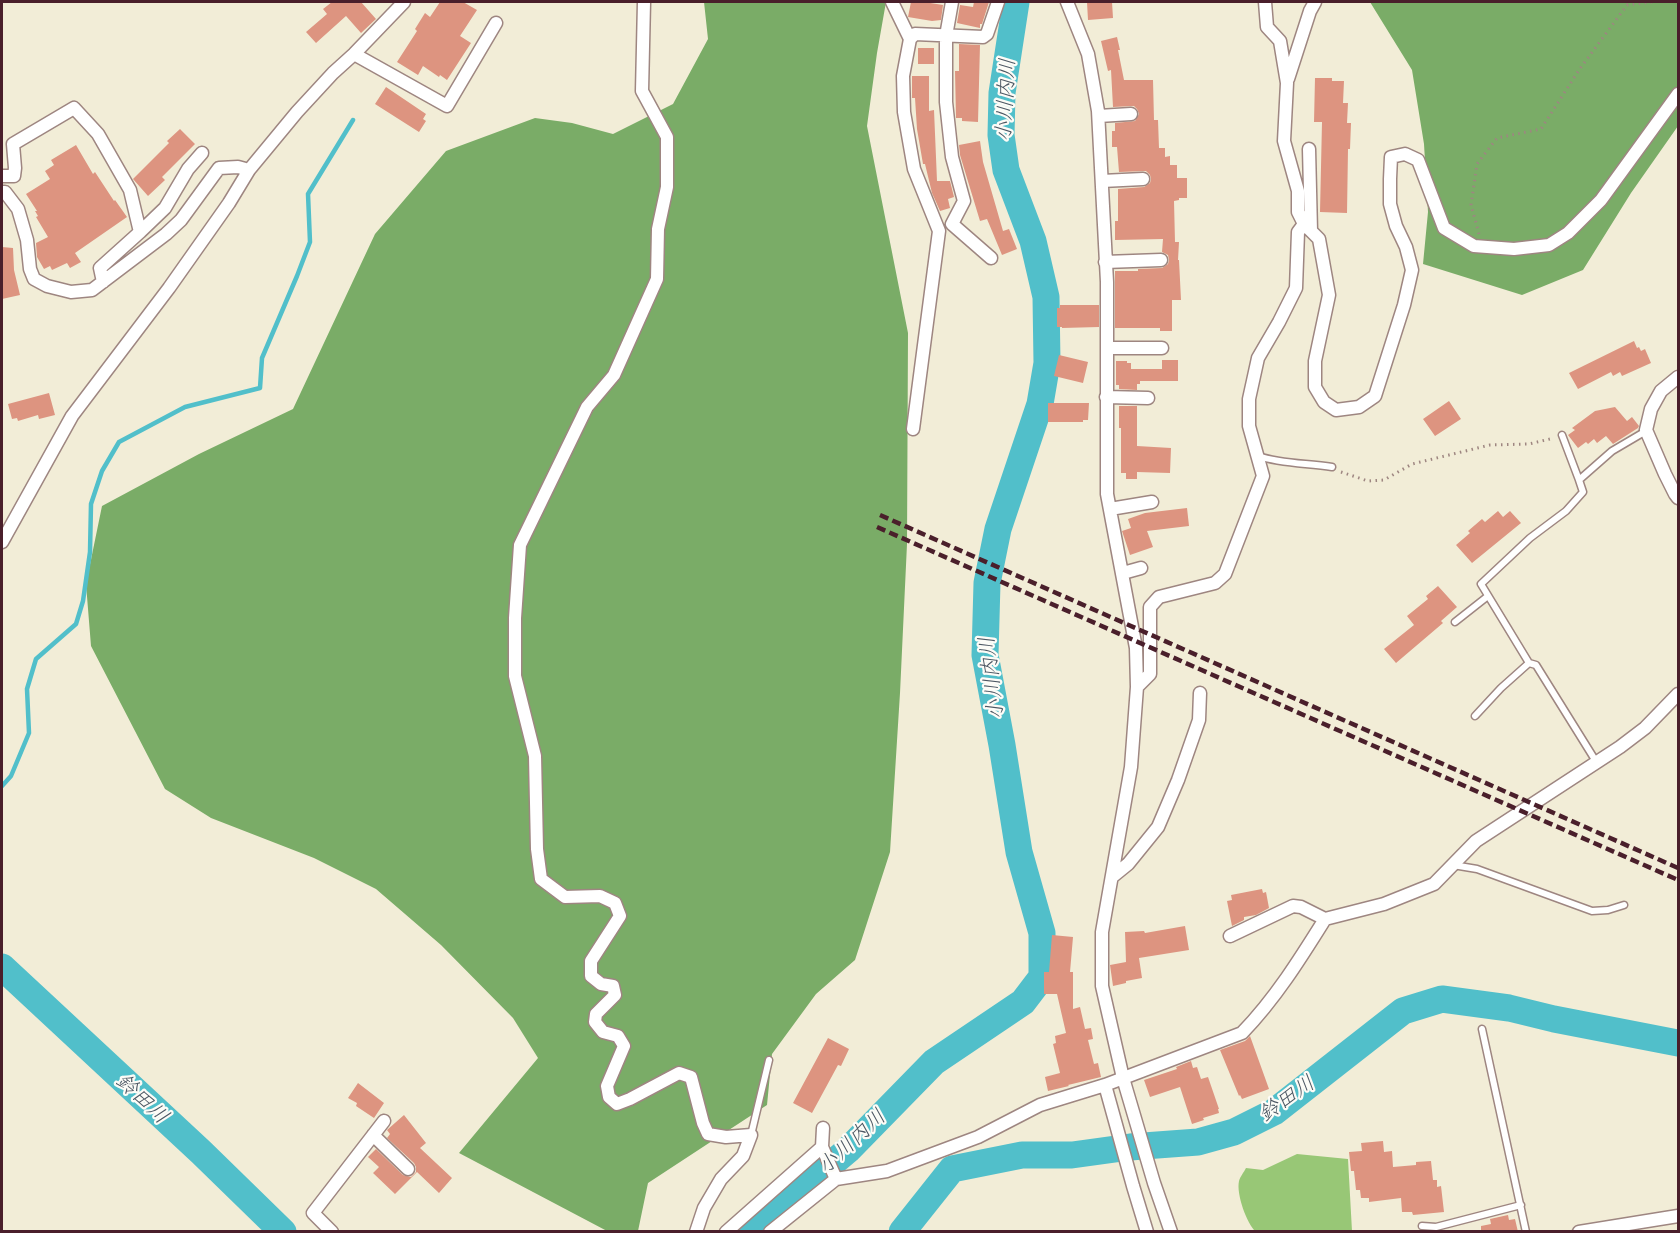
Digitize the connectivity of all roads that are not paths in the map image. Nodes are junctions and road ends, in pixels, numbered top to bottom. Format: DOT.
graph roads {
  1 [pos="404,2"];
  2 [pos="644,2"];
  3 [pos="892,2"];
  4 [pos="952,2"];
  5 [pos="998,2"];
  6 [pos="1067,2"];
  7 [pos="1265,2"];
  8 [pos="1316,2"];
  9 [pos="496,23"];
  10 [pos="946,36"];
  11 [pos="910,39"];
  12 [pos="354,54"];
  13 [pos="1287,83"];
  14 [pos="1678,94"];
  15 [pos="1131,114"];
  16 [pos="1098,116"];
  17 [pos="1309,148"];
  18 [pos="202,153"];
  19 [pos="249,170"];
  20 [pos="2,176"];
  21 [pos="1143,179"];
  22 [pos="1102,181"];
  23 [pos="2,192"];
  24 [pos="952,224"];
  25 [pos="1307,228"];
  26 [pos="939,231"];
  27 [pos="140,232"];
  28 [pos="991,258"];
  29 [pos="1161,260"];
  30 [pos="1106,262"];
  31 [pos="103,282"];
  32 [pos="1107,348"];
  33 [pos="1162,348"];
  34 [pos="1675,383"];
  35 [pos="1106,397"];
  36 [pos="1148,398"];
  37 [pos="913,429"];
  38 [pos="1646,430"];
  39 [pos="1562,435"];
  40 [pos="1257,456"];
  41 [pos="1332,468"];
  42 [pos="1579,480"];
  43 [pos="1678,498"];
  44 [pos="1152,502"];
  45 [pos="1110,509"];
  46 [pos="2,542"];
  47 [pos="1141,568"];
  48 [pos="1123,573"];
  49 [pos="1488,596"];
  50 [pos="1455,622"];
  51 [pos="1529,663"];
  52 [pos="1137,687"];
  53 [pos="1200,693"];
  54 [pos="1678,694"];
  55 [pos="1475,716"];
  56 [pos="1597,763"];
  57 [pos="1452,865"];
  58 [pos="1112,877"];
  59 [pos="1624,905"];
  60 [pos="1325,919"];
  61 [pos="1230,936"];
  62 [pos="1482,1029"];
  63 [pos="769,1060"];
  64 [pos="1123,1078"];
  65 [pos="1105,1085"];
  66 [pos="384,1121"];
  67 [pos="823,1128"];
  68 [pos="373,1135"];
  69 [pos="752,1135"];
  70 [pos="822,1147"];
  71 [pos="408,1169"];
  72 [pos="835,1176"];
  73 [pos="1521,1205"];
  74 [pos="1678,1216"];
  75 [pos="1422,1226"];
  76 [pos="1584,1231"];
  77 [pos="332,1232"];
  78 [pos="696,1232"];
  79 [pos="726,1232"];
  80 [pos="770,1232"];
  81 [pos="1147,1232"];
  82 [pos="1171,1232"];
  83 [pos="1526,1232"];
  84 [pos="1579,1232"];
  1 -- 12 [label="street"];
  2 -- 69 [label="street"];
  3 -- 11 [label="street"];
  4 -- 10 [label="street"];
  5 -- 10 [label="street"];
  6 -- 16 [label="street"];
  7 -- 13 [label="street"];
  8 -- 13 [label="street"];
  9 -- 12 [label="street"];
  10 -- 11 [label="street"];
  10 -- 24 [label="street"];
  11 -- 26 [label="street"];
  12 -- 19 [label="street"];
  13 -- 25 [label="street"];
  14 -- 25 [label="street"];
  15 -- 16 [label="street"];
  16 -- 22 [label="street"];
  17 -- 25 [label="street"];
  18 -- 27 [label="street"];
  19 -- 31 [label="street"];
  19 -- 46 [label="street"];
  20 -- 27 [label="street"];
  21 -- 22 [label="street"];
  22 -- 30 [label="street"];
  23 -- 31 [label="street"];
  24 -- 26 [label="street"];
  24 -- 28 [label="street"];
  25 -- 40 [label="street"];
  26 -- 37 [label="street"];
  27 -- 31 [label="street"];
  29 -- 30 [label="street"];
  30 -- 32 [label="street"];
  32 -- 33 [label="street"];
  32 -- 35 [label="street"];
  34 -- 38 [label="street"];
  35 -- 36 [label="street"];
  35 -- 45 [label="street"];
  38 -- 42 [label="lane"];
  38 -- 43 [label="street"];
  39 -- 42 [label="lane"];
  40 -- 41 [label="lane"];
  40 -- 52 [label="street"];
  42 -- 49 [label="lane"];
  44 -- 45 [label="street"];
  45 -- 48 [label="street"];
  47 -- 48 [label="street"];
  48 -- 52 [label="street"];
  49 -- 50 [label="lane"];
  49 -- 51 [label="lane"];
  51 -- 55 [label="lane"];
  51 -- 56 [label="lane"];
  52 -- 58 [label="street"];
  53 -- 58 [label="street"];
  54 -- 56 [label="street"];
  56 -- 57 [label="street"];
  57 -- 59 [label="lane"];
  57 -- 60 [label="street"];
  58 -- 64 [label="street"];
  60 -- 61 [label="street"];
  60 -- 64 [label="street"];
  62 -- 73 [label="lane"];
  63 -- 69 [label="lane"];
  64 -- 65 [label="street"];
  64 -- 82 [label="street"];
  65 -- 72 [label="street"];
  65 -- 81 [label="street"];
  66 -- 68 [label="street"];
  67 -- 70 [label="street"];
  68 -- 71 [label="street"];
  68 -- 77 [label="street"];
  69 -- 78 [label="street"];
  70 -- 72 [label="street"];
  70 -- 79 [label="street"];
  72 -- 80 [label="street"];
  73 -- 75 [label="lane"];
  73 -- 83 [label="lane"];
  74 -- 76 [label="street"];
  76 -- 84 [label="street"];
}
